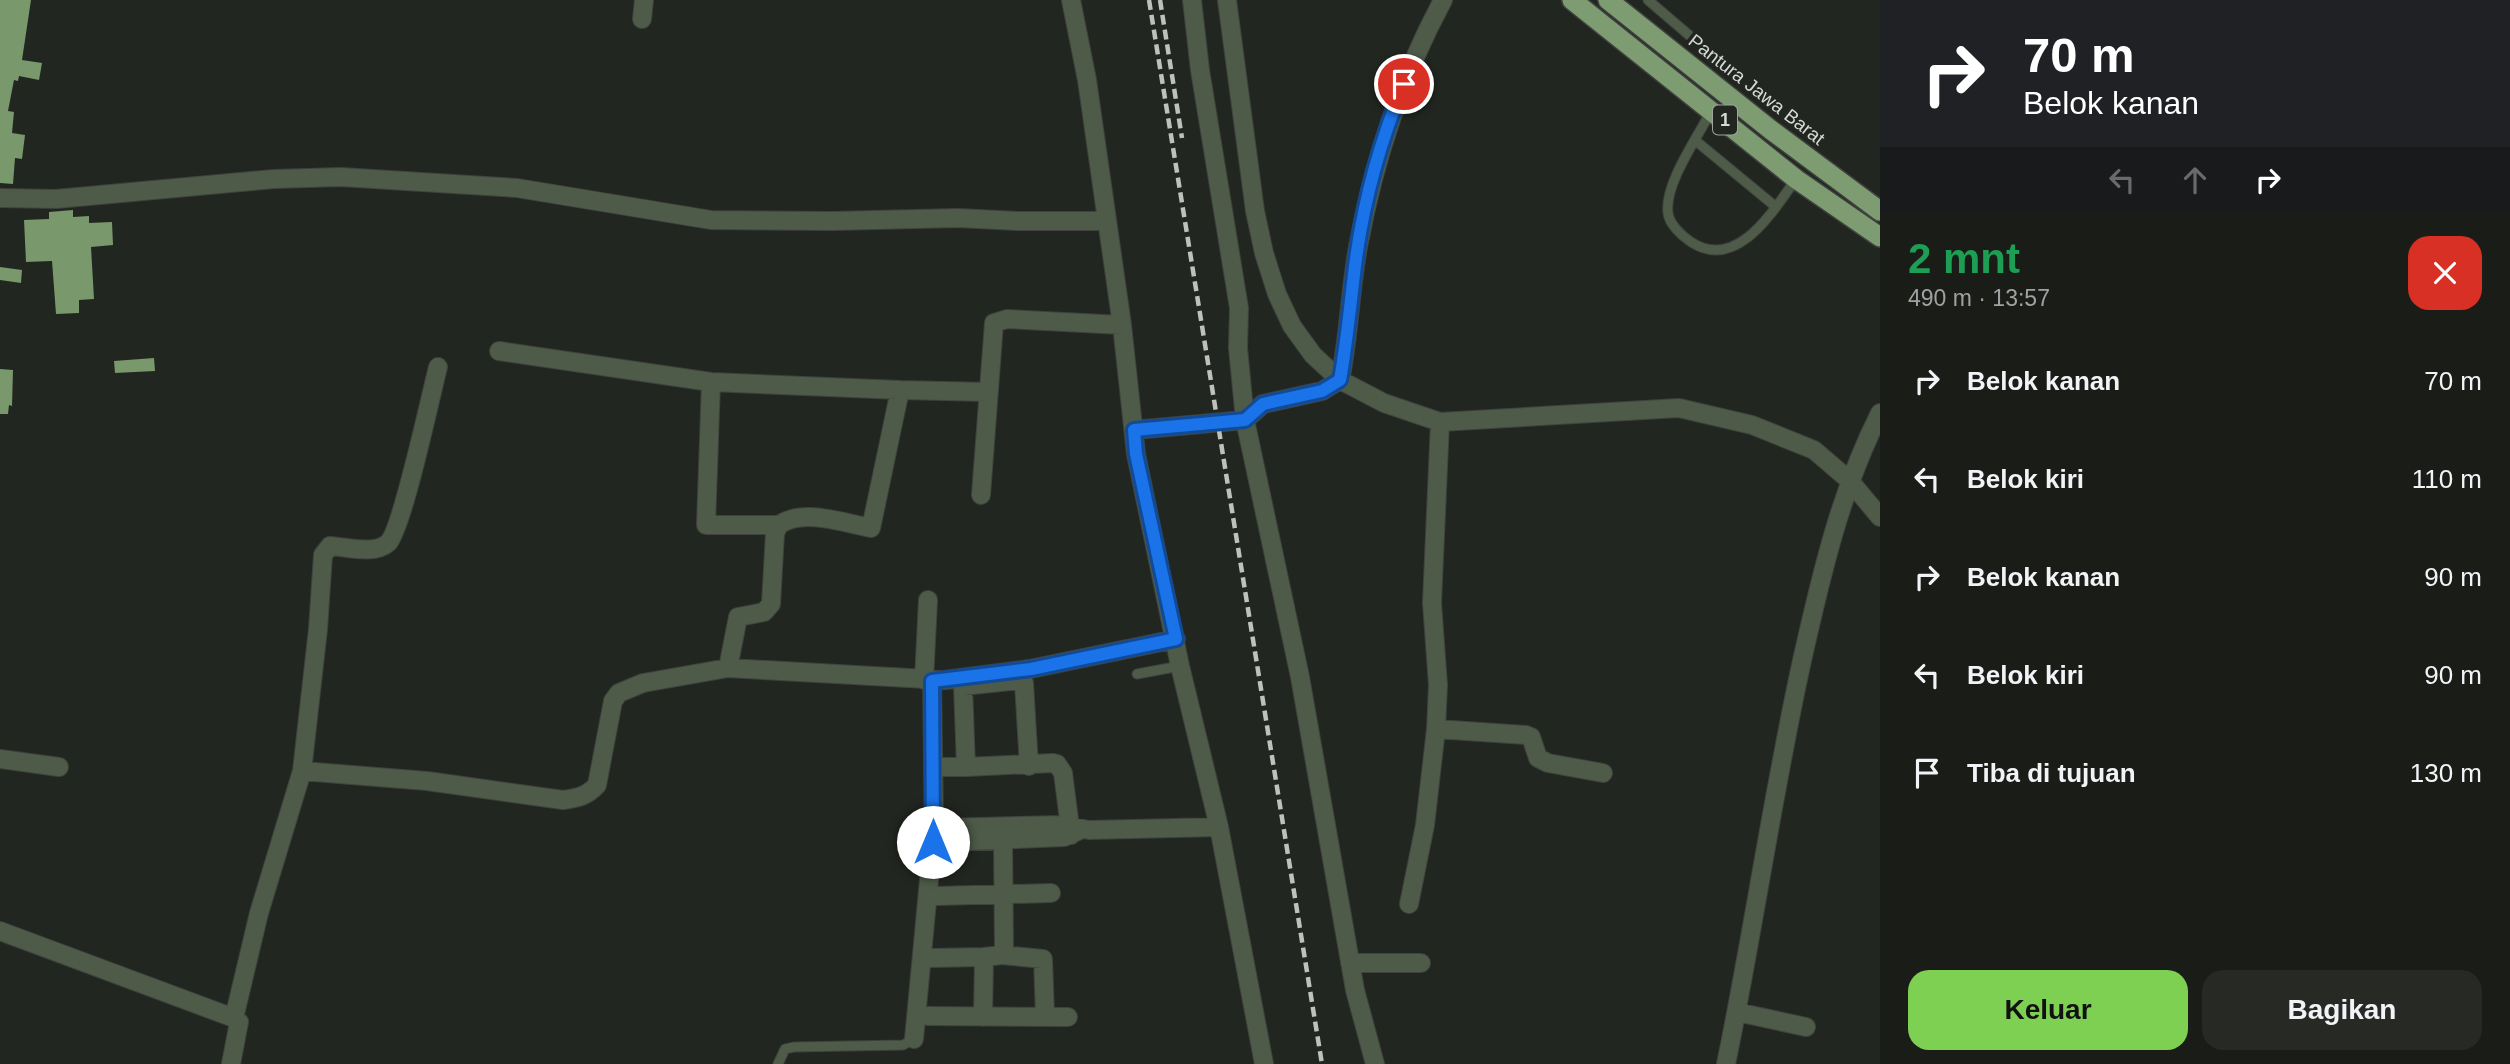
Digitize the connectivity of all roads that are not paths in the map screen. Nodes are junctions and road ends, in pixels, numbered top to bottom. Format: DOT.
graph roads {
  1 [pos="644,0"];
  2 [pos="1071,0"];
  3 [pos="1192,0"];
  4 [pos="1227,0"];
  5 [pos="1443,0"];
  6 [pos="1572,0"];
  7 [pos="1608,0"];
  8 [pos="1649,1"];
  9 [pos="642,19"];
  10 [pos="1633,21"];
  11 [pos="1690,36"];
  12 [pos="1713,109"];
  13 [pos="1696,141"];
  14 [pos="1796,179"];
  15 [pos="0,198"];
  16 [pos="1776,207"];
  17 [pos="1880,211"];
  18 [pos="1106,221"];
  19 [pos="1880,237"];
  20 [pos="1122,325"];
  21 [pos="499,351"];
  22 [pos="438,367"];
  23 [pos="1340,380"];
  24 [pos="711,382"];
  25 [pos="900,390"];
  26 [pos="988,392"];
  27 [pos="1880,413"];
  28 [pos="1245,420"];
  29 [pos="1440,422"];
  30 [pos="1134,430"];
  31 [pos="1849,480"];
  32 [pos="981,495"];
  33 [pos="1880,517"];
  34 [pos="779,525"];
  35 [pos="928,600"];
  36 [pos="1176,639"];
  37 [pos="1180,666"];
  38 [pos="728,668"];
  39 [pos="1138,674"];
  40 [pos="928,680"];
  41 [pos="1436,729"];
  42 [pos="0,759"];
  43 [pos="1029,766"];
  44 [pos="58,767"];
  45 [pos="965,767"];
  46 [pos="942,768"];
  47 [pos="302,771"];
  48 [pos="1603,773"];
  49 [pos="1219,827"];
  50 [pos="1074,830"];
  51 [pos="1051,893"];
  52 [pos="1004,894"];
  53 [pos="937,896"];
  54 [pos="1409,904"];
  55 [pos="0,931"];
  56 [pos="993,956"];
  57 [pos="931,958"];
  58 [pos="1350,963"];
  59 [pos="1421,963"];
  60 [pos="1737,1012"];
  61 [pos="928,1016"];
  62 [pos="1045,1016"];
  63 [pos="983,1017"];
  64 [pos="1068,1017"];
  65 [pos="234,1018"];
  66 [pos="1806,1027"];
  67 [pos="914,1039"];
  68 [pos="231,1064"];
  69 [pos="778,1064"];
  70 [pos="1264,1064"];
  71 [pos="1375,1064"];
  72 [pos="1726,1064"];
  1 -- 9 [label="street"];
  2 -- 18 [label="street"];
  3 -- 28 [label="street"];
  4 -- 23 [label="street"];
  5 -- 23 [label="street"];
  6 -- 12 [label="highway, 1"];
  7 -- 10 [label="highway, Pantura Jawa Barat / 1"];
  8 -- 10 [label="lane"];
  8 -- 11 [label="lane"];
  10 -- 17 [label="highway, Pantura Jawa Barat / 1"];
  12 -- 13 [label="lane"];
  12 -- 14 [label="highway, 1"];
  13 -- 16 [label="lane"];
  13 -- 16 [label="lane"];
  14 -- 16 [label="lane"];
  14 -- 19 [label="highway, 1"];
  15 -- 18 [label="street"];
  18 -- 20 [label="street"];
  20 -- 26 [label="street"];
  20 -- 30 [label="street"];
  21 -- 24 [label="street"];
  22 -- 47 [label="street"];
  23 -- 28 [label="street"];
  23 -- 29 [label="street"];
  24 -- 25 [label="street"];
  24 -- 34 [label="street"];
  25 -- 26 [label="street"];
  25 -- 34 [label="street"];
  26 -- 32 [label="street"];
  27 -- 31 [label="street"];
  28 -- 30 [label="street"];
  28 -- 58 [label="street"];
  29 -- 31 [label="street"];
  29 -- 41 [label="street"];
  30 -- 36 [label="street"];
  31 -- 33 [label="street"];
  31 -- 60 [label="street"];
  34 -- 38 [label="street"];
  35 -- 40 [label="street"];
  36 -- 37 [label="street"];
  36 -- 40 [label="street"];
  37 -- 39 [label="lane"];
  37 -- 49 [label="street"];
  38 -- 40 [label="street"];
  38 -- 47 [label="street"];
  40 -- 67 [label="street"];
  41 -- 48 [label="street"];
  41 -- 54 [label="street"];
  42 -- 44 [label="street"];
  43 -- 45 [label="street"];
  43 -- 45 [label="street"];
  43 -- 50 [label="street"];
  45 -- 46 [label="street"];
  47 -- 65 [label="street"];
  49 -- 50 [label="street"];
  49 -- 70 [label="street"];
  50 -- 52 [label="street"];
  51 -- 52 [label="street"];
  52 -- 53 [label="street"];
  52 -- 56 [label="street"];
  55 -- 65 [label="street"];
  56 -- 57 [label="street"];
  56 -- 62 [label="street"];
  56 -- 63 [label="street"];
  58 -- 59 [label="street"];
  58 -- 71 [label="street"];
  60 -- 66 [label="street"];
  60 -- 72 [label="street"];
  61 -- 63 [label="street"];
  62 -- 63 [label="street"];
  62 -- 64 [label="street"];
  65 -- 68 [label="street"];
  67 -- 69 [label="lane"];
}
